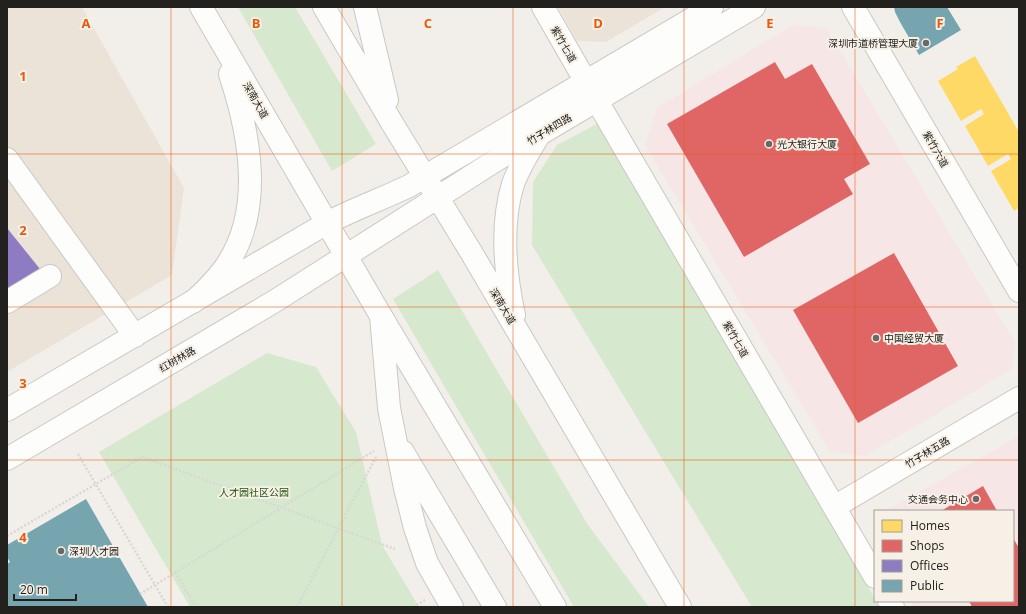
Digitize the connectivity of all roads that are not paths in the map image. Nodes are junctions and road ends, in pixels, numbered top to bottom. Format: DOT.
graph roads {
  1 [pos="201,7"];
  2 [pos="324,7"];
  3 [pos="365,7"];
  4 [pos="543,7"];
  5 [pos="712,7"];
  6 [pos="754,7"];
  7 [pos="853,7"];
  8 [pos="586,82"];
  9 [pos="597,101"];
  10 [pos="392,123"];
  11 [pos="539,135"];
  12 [pos="7,160"];
  13 [pos="425,177"];
  14 [pos="438,198"];
  15 [pos="327,223"];
  16 [pos="346,256"];
  17 [pos="50,276"];
  18 [pos="1019,291"];
  19 [pos="7,302"];
  20 [pos="193,302"];
  21 [pos="381,316"];
  22 [pos="517,330"];
  23 [pos="135,336"];
  24 [pos="1019,398"];
  25 [pos="7,410"];
  26 [pos="395,437"];
  27 [pos="7,459"];
  28 [pos="834,508"];
  29 [pos="533,570"];
  30 [pos="874,575"];
  31 [pos="452,607"];
  32 [pos="495,607"];
  33 [pos="546,607"];
  34 [pos="555,607"];
  35 [pos="680,607"];
  1 -- 15 [label="street, 深南大道"];
  1 -- 20 [label="street"];
  2 -- 10 [label="street, 深南大道"];
  3 -- 10 [label="street"];
  4 -- 8 [label="street, 紫竹七道"];
  5 -- 8 [label="street"];
  6 -- 9 [label="street, 竹子林四路"];
  7 -- 18 [label="street, 紫竹六道"];
  8 -- 13 [label="street"];
  9 -- 11 [label="street, 竹子林四路"];
  9 -- 28 [label="street, 紫竹七道"];
  10 -- 13 [label="street, 深南大道"];
  11 -- 14 [label="street, 竹子林四路"];
  11 -- 22 [label="street"];
  12 -- 23 [label="street"];
  13 -- 14 [label="street, 深南大道"];
  13 -- 15 [label="street"];
  14 -- 16 [label="street, 竹子林四路"];
  14 -- 22 [label="street, 深南大道"];
  15 -- 16 [label="street, 深南大道"];
  15 -- 20 [label="street"];
  16 -- 21 [label="street, 深南大道"];
  16 -- 27 [label="street, 红树林路"];
  17 -- 19 [label="street"];
  20 -- 23 [label="street"];
  21 -- 26 [label="street"];
  21 -- 29 [label="street, 深南大道"];
  22 -- 35 [label="street, 深南大道"];
  23 -- 25 [label="street"];
  24 -- 28 [label="street, 竹子林五路"];
  26 -- 31 [label="street"];
  26 -- 32 [label="street"];
  28 -- 30 [label="street, 紫竹七道"];
  29 -- 33 [label="street"];
  29 -- 34 [label="street, 深南大道"];
}
